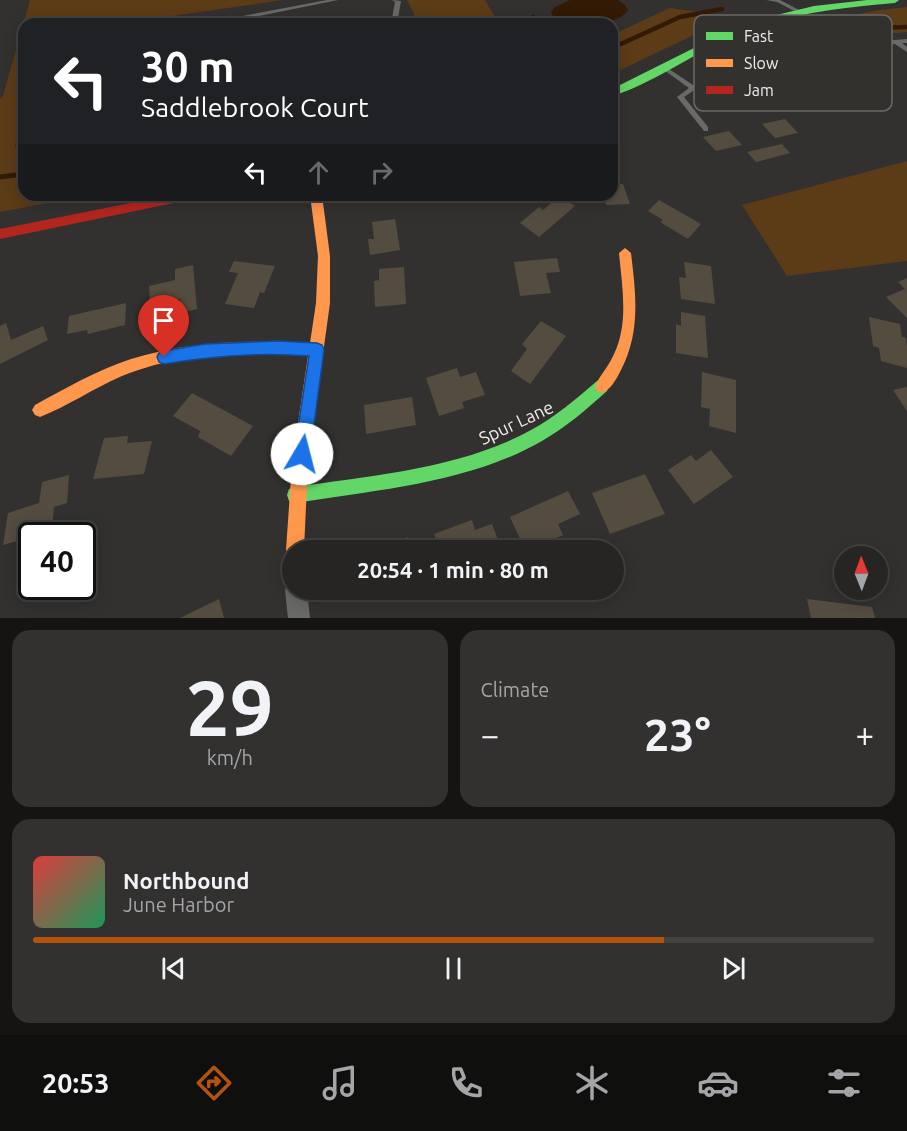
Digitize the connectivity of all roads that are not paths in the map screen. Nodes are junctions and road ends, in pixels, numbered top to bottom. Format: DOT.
graph roads {
  1 [pos="335,0"];
  2 [pos="395,0"];
  3 [pos="768,0"];
  4 [pos="895,0"];
  5 [pos="800,12"];
  6 [pos="789,15"];
  7 [pos="242,18"];
  8 [pos="395,18"];
  9 [pos="907,41"];
  10 [pos="897,42"];
  11 [pos="892,43"];
  12 [pos="907,50"];
  13 [pos="694,53"];
  14 [pos="664,68"];
  15 [pos="693,88"];
  16 [pos="618,90"];
  17 [pos="706,129"];
  18 [pos="154,201"];
  19 [pos="317,201"];
  20 [pos="0,234"];
  21 [pos="625,253"];
  22 [pos="317,350"];
  23 [pos="40,410"];
  24 [pos="296,495"];
  25 [pos="295,540"];
  26 [pos="297,600"];
  27 [pos="299,618"];
  1 -- 7 [label="lane"];
  2 -- 8 [label="lane"];
  3 -- 5 [label="lane"];
  4 -- 5 [label="street"];
  5 -- 6 [label="street"];
  9 -- 10 [label="lane"];
  10 -- 11 [label="lane"];
  10 -- 12 [label="lane"];
  13 -- 14 [label="street"];
  14 -- 15 [label="lane"];
  14 -- 16 [label="street"];
  15 -- 17 [label="lane"];
  18 -- 20 [label="street"];
  19 -- 22 [label="street"];
  21 -- 24 [label="street, Spur Lane"];
  22 -- 23 [label="street"];
  22 -- 24 [label="street"];
  24 -- 25 [label="street"];
  26 -- 27 [label="street"];
}
